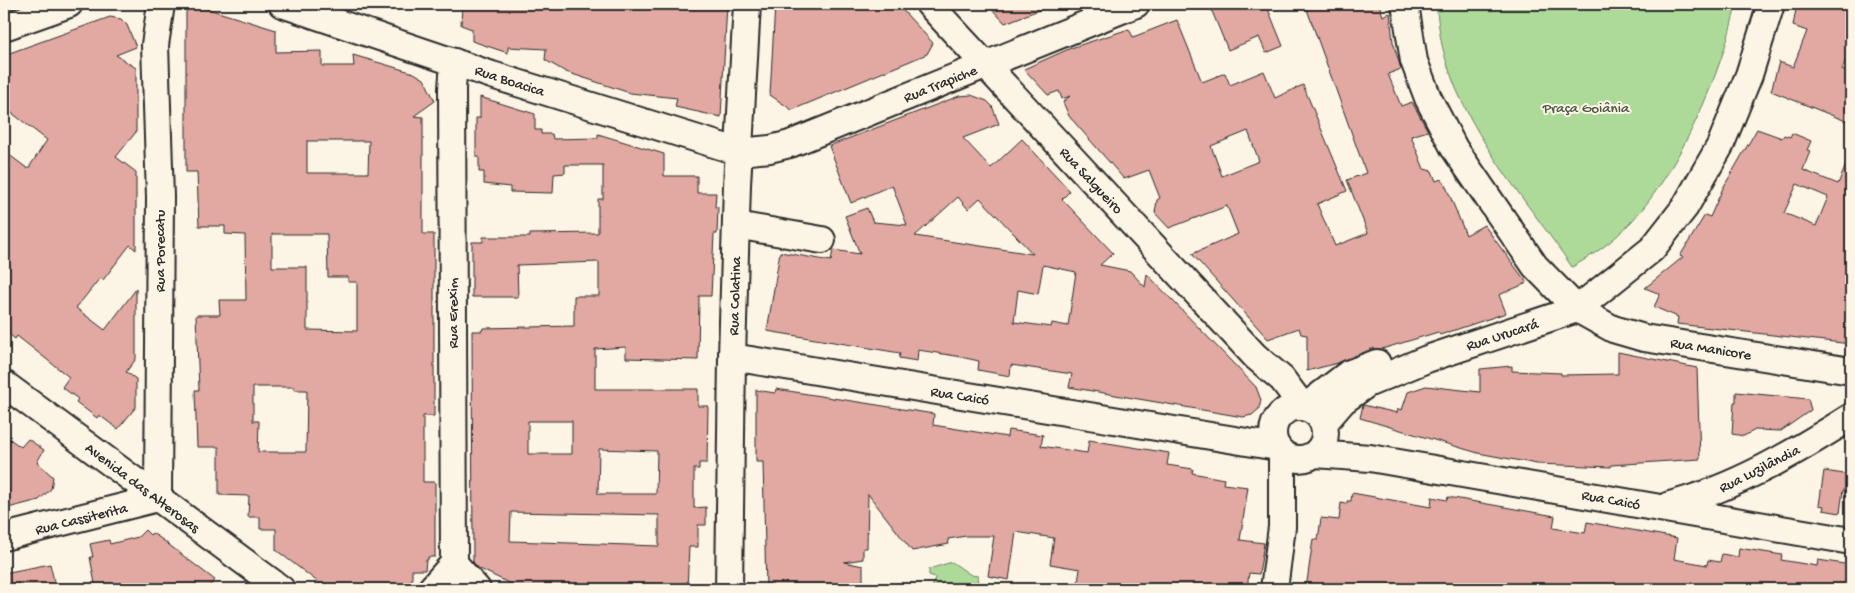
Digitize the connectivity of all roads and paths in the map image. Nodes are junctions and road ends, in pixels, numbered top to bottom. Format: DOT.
graph roads {
  1 [pos="70,4"];
  2 [pos="161,4"];
  3 [pos="282,4"];
  4 [pos="747,4"];
  5 [pos="929,4"];
  6 [pos="1136,4"];
  7 [pos="1405,4"];
  8 [pos="1771,4"];
  9 [pos="4,27"];
  10 [pos="454,62"];
  11 [pos="986,65"];
  12 [pos="740,152"];
  13 [pos="736,225"];
  14 [pos="822,240"];
  15 [pos="1577,309"];
  16 [pos="732,357"];
  17 [pos="1851,371"];
  18 [pos="4,384"];
  19 [pos="1851,417"];
  20 [pos="1300,431"];
  21 [pos="158,498"];
  22 [pos="1662,507"];
  23 [pos="4,537"];
  24 [pos="1851,541"];
  25 [pos="454,563"];
  26 [pos="281,589"];
  27 [pos="431,589"];
  28 [pos="477,589"];
  29 [pos="729,589"];
  30 [pos="1274,589"];
  1 -- 9 [label="street"];
  2 -- 21 [label="street, Rua Porecatu"];
  3 -- 10 [label="street, Rua Boacica"];
  4 -- 12 [label="street, Rua Colatina"];
  5 -- 11 [label="street, Rua Salgueiro"];
  6 -- 11 [label="street, Rua Trapiche"];
  7 -- 15 [label="street"];
  8 -- 15 [label="street"];
  10 -- 12 [label="street, Rua Boacica"];
  10 -- 25 [label="street, Rua Erexim"];
  11 -- 12 [label="street, Rua Trapiche"];
  11 -- 20 [label="street, Rua Salgueiro"];
  12 -- 13 [label="street, Rua Colatina"];
  13 -- 14 [label="street"];
  13 -- 16 [label="street, Rua Colatina"];
  15 -- 17 [label="street, Rua Manicore"];
  15 -- 20 [label="street, Rua Urucará"];
  16 -- 20 [label="street, Rua Caicó"];
  16 -- 29 [label="street, Rua Colatina"];
  18 -- 21 [label="street, Avenida das Alterosas"];
  19 -- 22 [label="street, Rua Luzilândia"];
  20 -- 22 [label="street, Rua Caicó"];
  20 -- 30 [label="street"];
  21 -- 23 [label="street, Rua Cassiterita"];
  21 -- 26 [label="street, Avenida das Alterosas"];
  22 -- 24 [label="street, Rua Caicó"];
  25 -- 27 [label="street"];
  25 -- 28 [label="street"];
}
